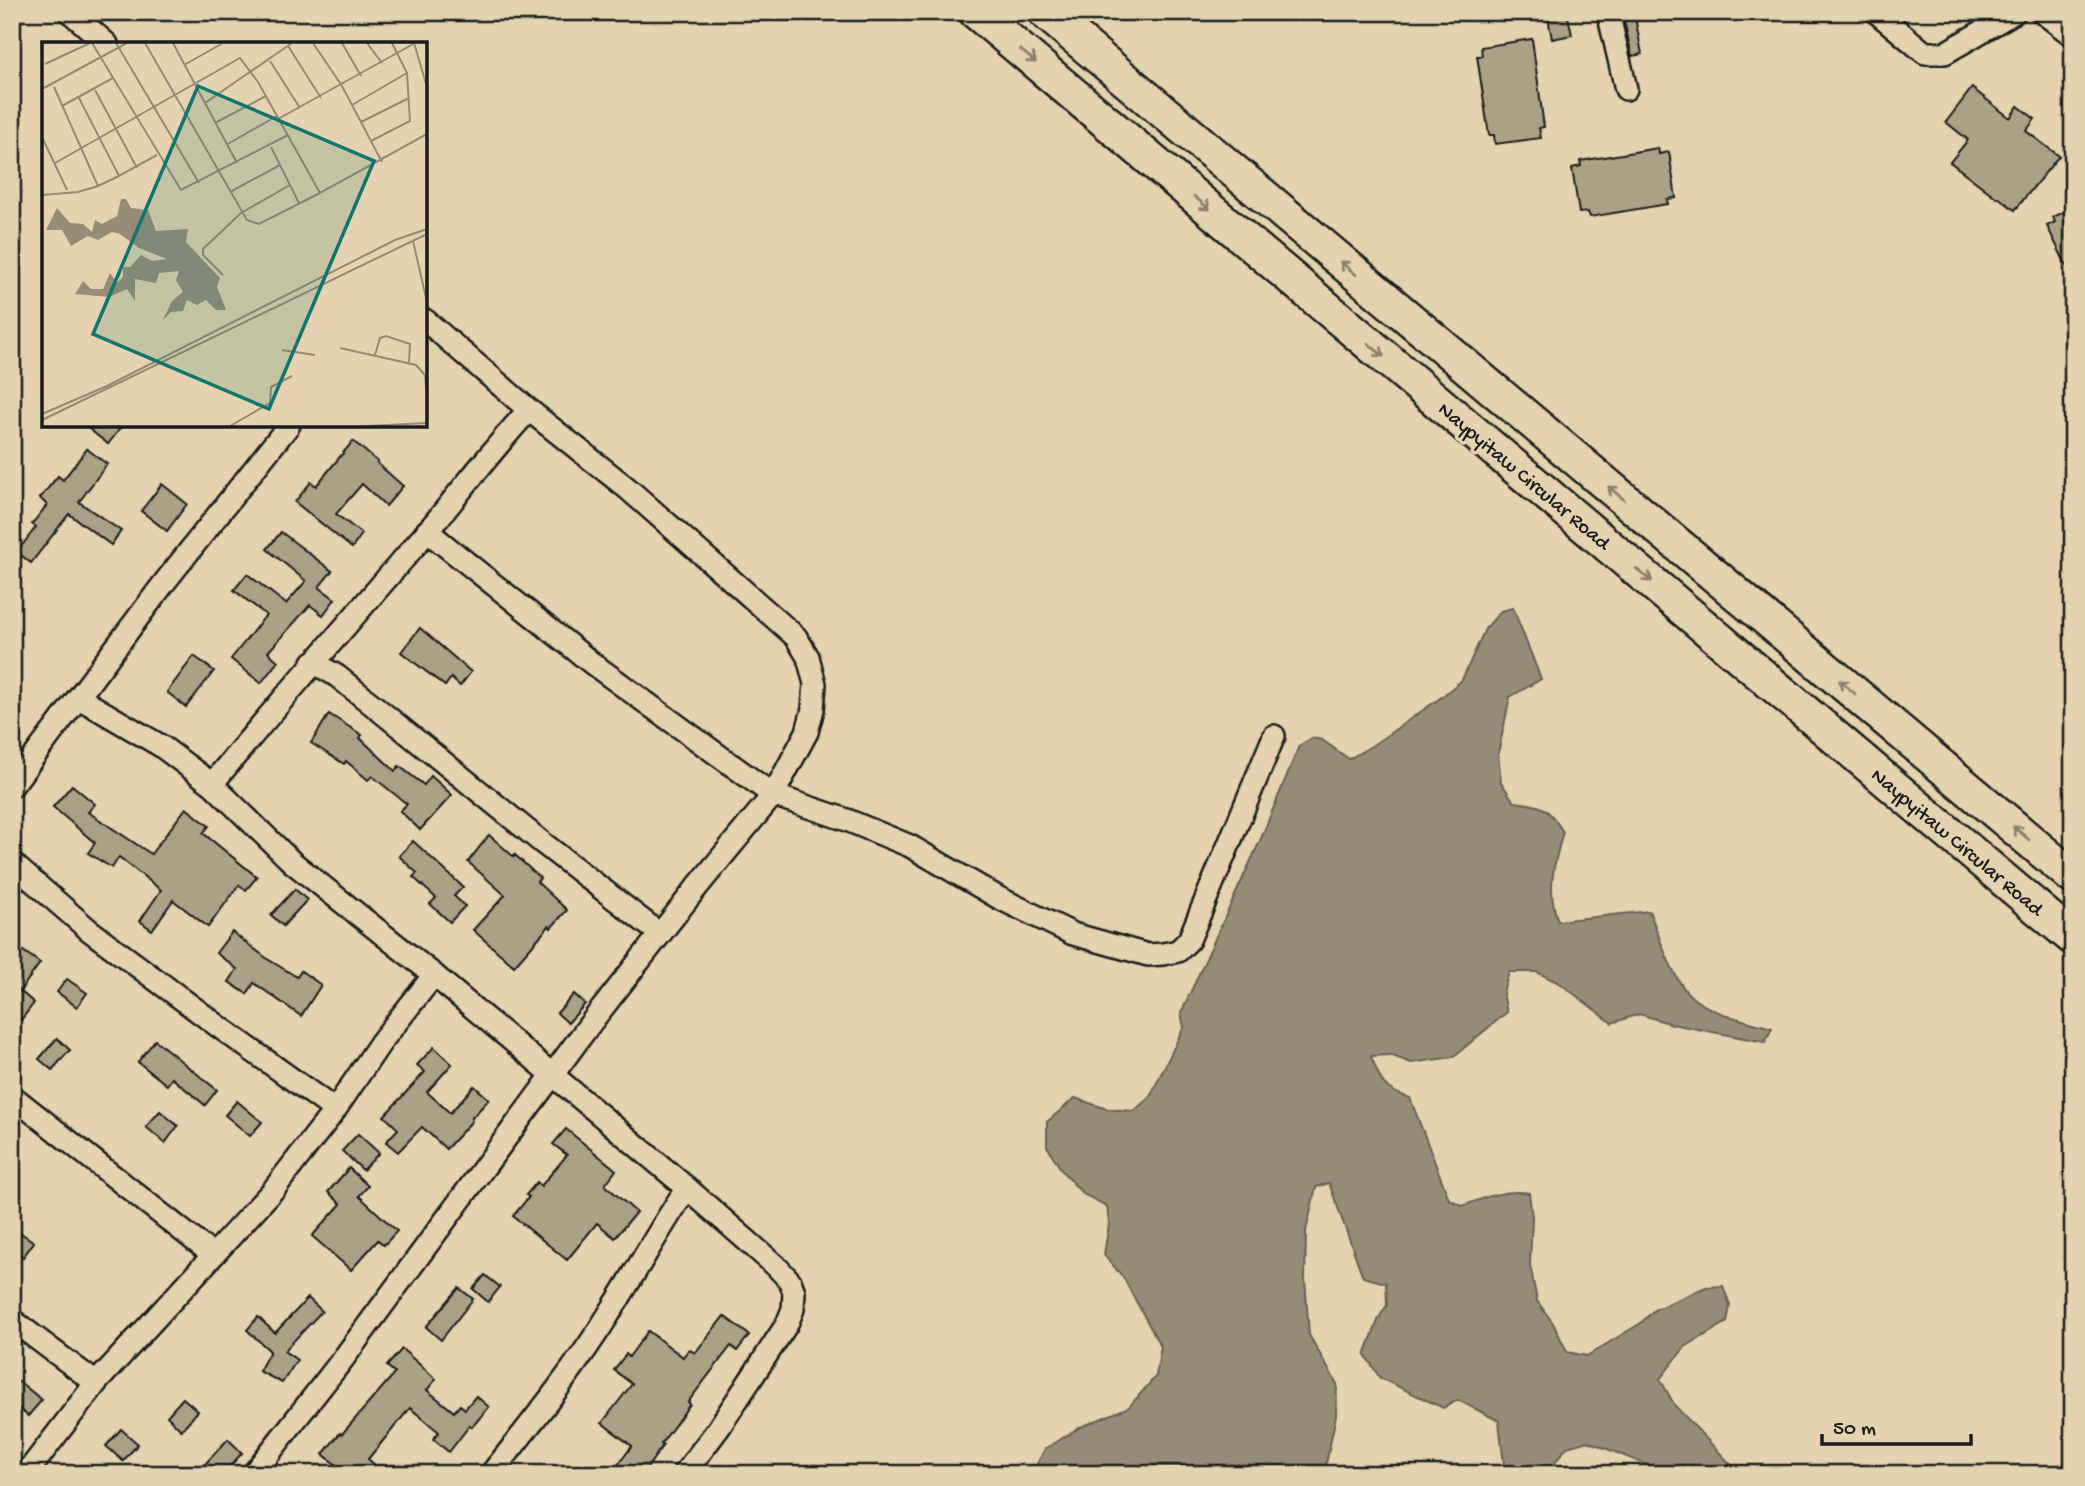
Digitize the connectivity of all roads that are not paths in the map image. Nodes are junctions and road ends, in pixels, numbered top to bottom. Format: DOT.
graph roads {
  1 [pos="70,12"];
  2 [pos="976,12"];
  3 [pos="1045,12"];
  4 [pos="1608,12"];
  5 [pos="1876,12"];
  6 [pos="2015,12"];
  7 [pos="2042,12"];
  8 [pos="2073,36"];
  9 [pos="105,42"];
  10 [pos="1626,89"];
  11 [pos="427,322"];
  12 [pos="529,410"];
  13 [pos="287,427"];
  14 [pos="428,531"];
  15 [pos="313,662"];
  16 [pos="79,698"];
  17 [pos="1274,736"];
  18 [pos="212,784"];
  19 [pos="12,786"];
  20 [pos="773,795"];
  21 [pos="12,863"];
  22 [pos="2073,877"];
  23 [pos="660,934"];
  24 [pos="2073,938"];
  25 [pos="434,975"];
  26 [pos="552,1075"];
  27 [pos="12,1096"];
  28 [pos="335,1110"];
  29 [pos="687,1188"];
  30 [pos="213,1255"];
  31 [pos="12,1320"];
  32 [pos="96,1383"];
  33 [pos="26,1474"];
  34 [pos="253,1474"];
  35 [pos="491,1474"];
  36 [pos="684,1474"];
  1 -- 9 [label="street"];
  2 -- 24 [label="main road, Naypyitaw Circular Road, one-way"];
  22 -- 3 [label="main road, one-way"];
  4 -- 10 [label="street"];
  5 -- 6 [label="street"];
  7 -- 8 [label="street"];
  11 -- 12 [label="street"];
  12 -- 14 [label="street"];
  12 -- 20 [label="street"];
  13 -- 16 [label="street"];
  14 -- 15 [label="street"];
  14 -- 20 [label="street"];
  15 -- 18 [label="street"];
  15 -- 23 [label="street"];
  16 -- 18 [label="street"];
  16 -- 19 [label="street"];
  17 -- 20 [label="street"];
  18 -- 25 [label="street"];
  20 -- 23 [label="street"];
  21 -- 28 [label="street"];
  23 -- 26 [label="street"];
  25 -- 26 [label="street"];
  25 -- 28 [label="street"];
  26 -- 29 [label="street"];
  26 -- 34 [label="street"];
  27 -- 30 [label="street"];
  28 -- 30 [label="street"];
  29 -- 35 [label="street"];
  29 -- 36 [label="street"];
  30 -- 32 [label="street"];
  31 -- 32 [label="street"];
  32 -- 33 [label="street"];
}
